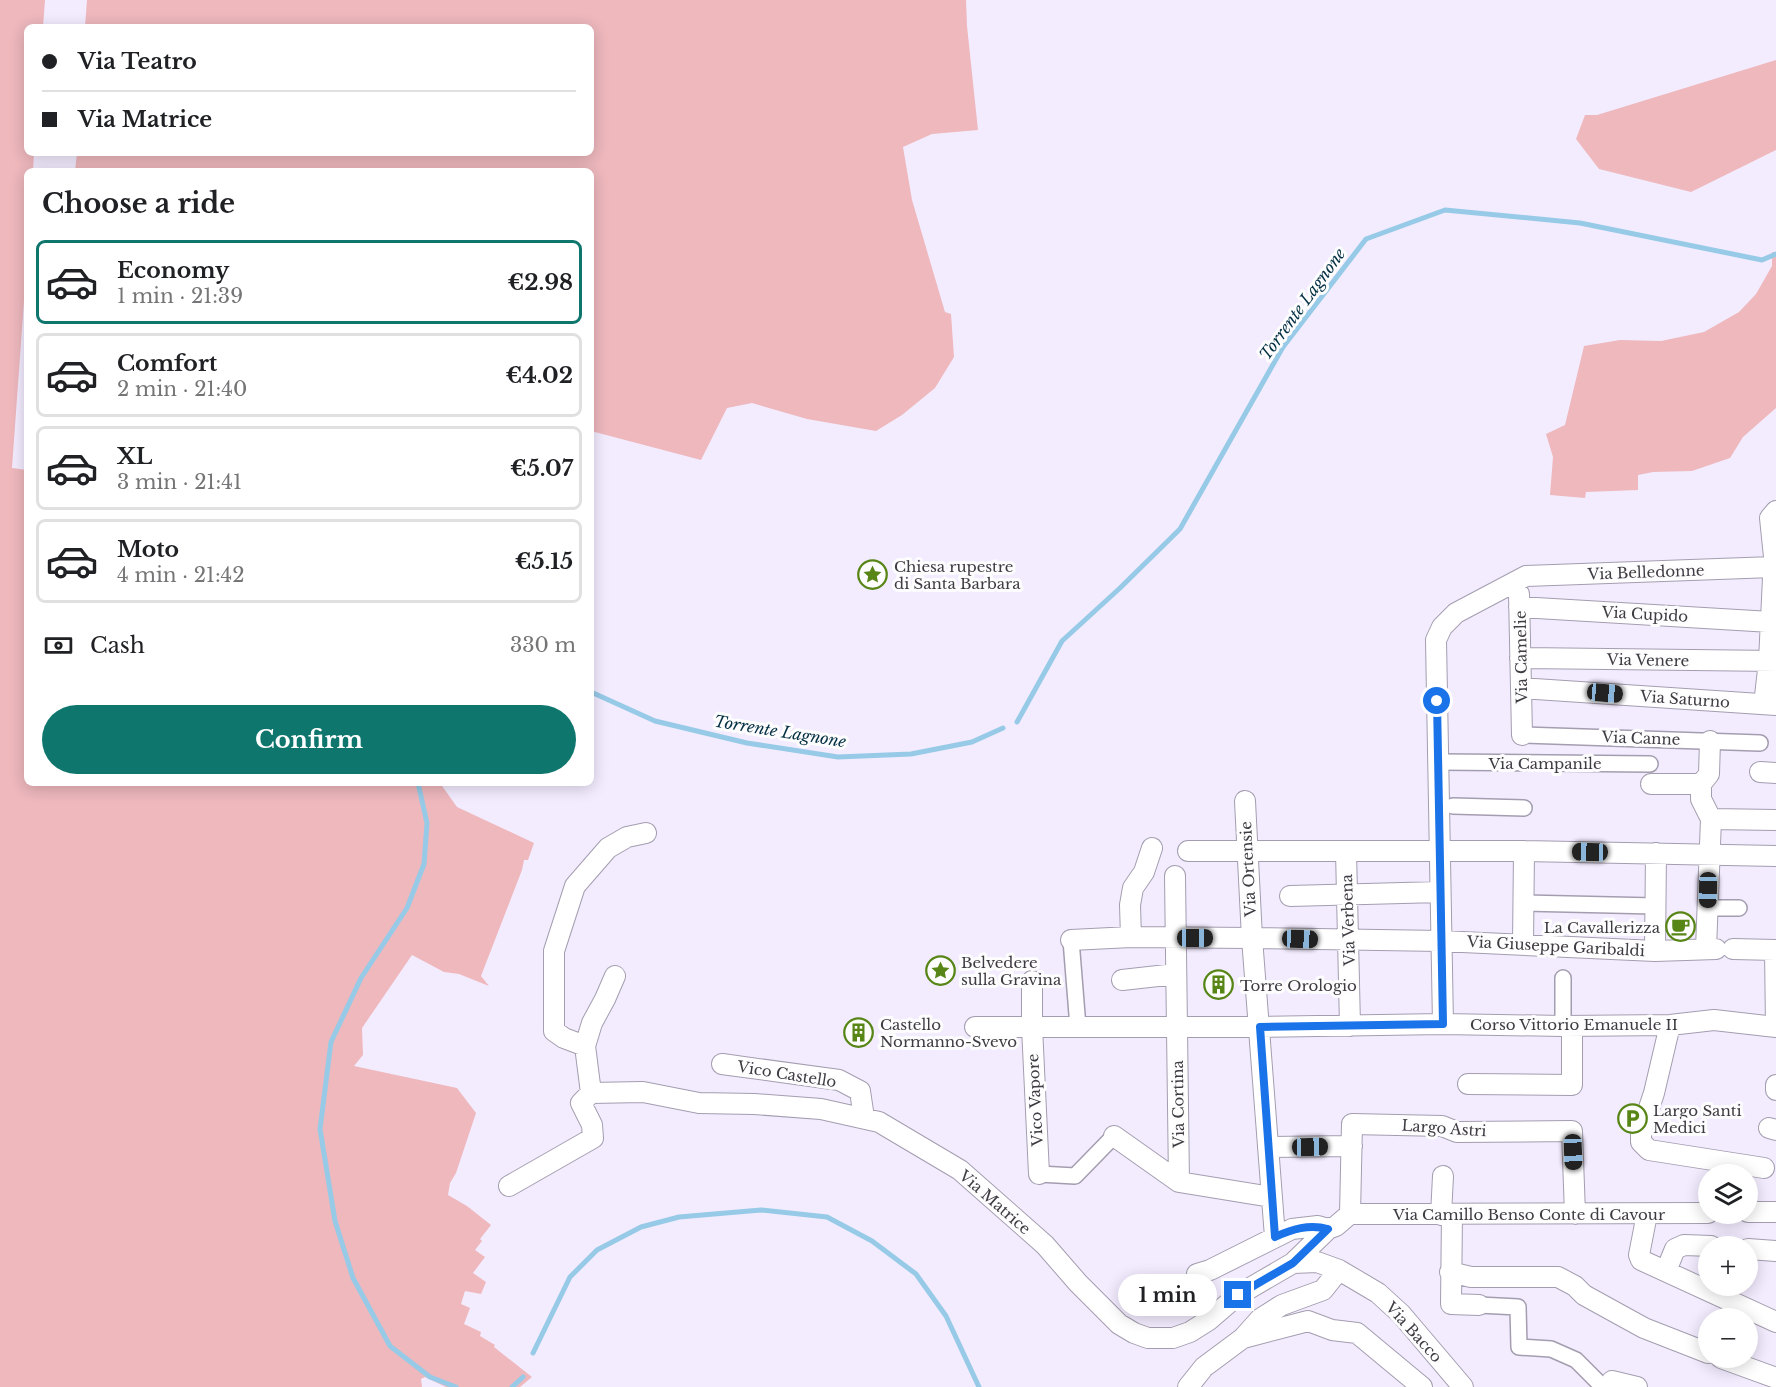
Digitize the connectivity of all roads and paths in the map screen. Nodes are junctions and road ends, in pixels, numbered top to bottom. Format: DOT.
graph roads {
  1 [pos="1776,511"];
  2 [pos="1774,560"];
  3 [pos="1519,579"];
  4 [pos="1520,607"];
  5 [pos="1771,622"];
  6 [pos="1520,658"];
  7 [pos="1772,661"];
  8 [pos="1521,688"];
  9 [pos="1776,699"];
  10 [pos="1776,705"];
  11 [pos="1522,735"];
  12 [pos="1710,741"];
  13 [pos="1760,743"];
  14 [pos="1439,762"];
  15 [pos="1650,764"];
  16 [pos="1651,784"];
  17 [pos="1701,784"];
  18 [pos="1245,801"];
  19 [pos="1453,806"];
  20 [pos="1524,808"];
  21 [pos="1711,819"];
  22 [pos="1776,820"];
  23 [pos="646,833"];
  24 [pos="1152,848"];
  25 [pos="1188,851"];
  26 [pos="1247,851"];
  27 [pos="1346,851"];
  28 [pos="1440,851"];
  29 [pos="1524,851"];
  30 [pos="1656,853"];
  31 [pos="1708,854"];
  32 [pos="1776,856"];
  33 [pos="1175,876"];
  34 [pos="1440,892"];
  35 [pos="1347,894"];
  36 [pos="1290,896"];
  37 [pos="1524,903"];
  38 [pos="1655,906"];
  39 [pos="1707,908"];
  40 [pos="1739,908"];
  41 [pos="1131,937"];
  42 [pos="1176,938"];
  43 [pos="1252,938"];
  44 [pos="1071,940"];
  45 [pos="1348,940"];
  46 [pos="1441,941"];
  47 [pos="1523,944"];
  48 [pos="1718,949"];
  49 [pos="1775,950"];
  50 [pos="1655,951"];
  51 [pos="1176,974"];
  52 [pos="615,976"];
  53 [pos="1563,978"];
  54 [pos="1122,980"];
  55 [pos="1032,981"];
  56 [pos="1443,1024"];
  57 [pos="1670,1025"];
  58 [pos="1176,1026"];
  59 [pos="1350,1026"];
  60 [pos="1568,1026"];
  61 [pos="975,1027"];
  62 [pos="1032,1027"];
  63 [pos="1078,1027"];
  64 [pos="1260,1027"];
  65 [pos="1776,1027"];
  66 [pos="585,1046"];
  67 [pos="722,1064"];
  68 [pos="1468,1084"];
  69 [pos="1776,1085"];
  70 [pos="1776,1090"];
  71 [pos="591,1093"];
  72 [pos="864,1118"];
  73 [pos="1114,1136"];
  74 [pos="1352,1146"];
  75 [pos="1268,1148"];
  76 [pos="1764,1168"];
  77 [pos="1039,1174"];
  78 [pos="1443,1176"];
  79 [pos="1179,1182"];
  80 [pos="509,1186"];
  81 [pos="1271,1197"];
  82 [pos="1758,1212"];
  83 [pos="1776,1212"];
  84 [pos="1698,1213"];
  85 [pos="1446,1214"];
  86 [pos="1575,1214"];
  87 [pos="1647,1214"];
  88 [pos="1338,1223"];
  89 [pos="1275,1237"];
  90 [pos="1698,1246"];
  91 [pos="1758,1250"];
  92 [pos="1776,1251"];
  93 [pos="1293,1263"];
  94 [pos="1339,1270"];
  95 [pos="1666,1271"];
  96 [pos="1450,1272"];
  97 [pos="1197,1274"];
  98 [pos="1479,1305"];
  99 [pos="1776,1322"];
  100 [pos="1243,1338"];
  101 [pos="1698,1349"];
  102 [pos="1748,1368"];
  103 [pos="1776,1378"];
  104 [pos="1607,1384"];
  105 [pos="1418,1385"];
  106 [pos="1188,1387"];
  107 [pos="1463,1387"];
  108 [pos="1637,1387"];
  1 -- 2 [label="street"];
  2 -- 3 [label="street, Via Belledonne"];
  2 -- 5 [label="street"];
  3 -- 4 [label="street, Via Camelie"];
  3 -- 14 [label="street"];
  4 -- 5 [label="street, Via Cupido"];
  4 -- 6 [label="street, Via Camelie"];
  5 -- 7 [label="street"];
  6 -- 7 [label="street, Via Venere"];
  6 -- 8 [label="street, Via Camelie"];
  7 -- 9 [label="street"];
  8 -- 10 [label="street, Via Saturno"];
  8 -- 11 [label="street, Via Camelie"];
  11 -- 12 [label="street, Via Canne"];
  12 -- 13 [label="street, Via Canne"];
  12 -- 17 [label="street"];
  14 -- 15 [label="street, Via Campanile"];
  14 -- 28 [label="street"];
  16 -- 17 [label="street"];
  17 -- 21 [label="street"];
  18 -- 26 [label="street, Via Ortensie"];
  19 -- 20 [label="street"];
  21 -- 22 [label="street"];
  21 -- 31 [label="street"];
  23 -- 66 [label="street"];
  24 -- 41 [label="street"];
  25 -- 26 [label="street"];
  26 -- 27 [label="street"];
  26 -- 43 [label="street, Via Ortensie"];
  27 -- 28 [label="street"];
  27 -- 35 [label="street, Via Verbena"];
  28 -- 29 [label="street"];
  28 -- 34 [label="street"];
  29 -- 30 [label="street"];
  29 -- 37 [label="street"];
  30 -- 31 [label="street"];
  30 -- 38 [label="street"];
  31 -- 32 [label="street"];
  31 -- 39 [label="street"];
  33 -- 42 [label="street, Via Cortina"];
  34 -- 35 [label="street"];
  34 -- 46 [label="street"];
  35 -- 36 [label="street"];
  35 -- 45 [label="street, Via Verbena"];
  37 -- 38 [label="street"];
  37 -- 47 [label="street"];
  38 -- 50 [label="street"];
  39 -- 40 [label="street"];
  39 -- 48 [label="street"];
  41 -- 42 [label="street, Via Giuseppe Garibaldi"];
  41 -- 44 [label="street, Via Giuseppe Garibaldi"];
  42 -- 43 [label="street, Via Giuseppe Garibaldi"];
  42 -- 51 [label="street, Via Cortina"];
  43 -- 45 [label="street, Via Giuseppe Garibaldi"];
  43 -- 64 [label="street, Via Ortensie"];
  44 -- 63 [label="street"];
  45 -- 46 [label="street, Via Giuseppe Garibaldi"];
  45 -- 59 [label="street, Via Verbena"];
  46 -- 47 [label="street, Via Giuseppe Garibaldi"];
  46 -- 56 [label="street"];
  47 -- 50 [label="street, Via Giuseppe Garibaldi"];
  48 -- 49 [label="street, Via Giuseppe Garibaldi"];
  48 -- 50 [label="street, Via Giuseppe Garibaldi"];
  49 -- 65 [label="street"];
  51 -- 54 [label="street"];
  51 -- 58 [label="street, Via Cortina"];
  52 -- 66 [label="street"];
  53 -- 60 [label="street"];
  55 -- 62 [label="street, Vico Vapore"];
  56 -- 59 [label="street, Corso Vittorio Emanuele II"];
  56 -- 60 [label="street, Corso Vittorio Emanuele II"];
  57 -- 60 [label="street, Corso Vittorio Emanuele II"];
  57 -- 65 [label="street, Corso Vittorio Emanuele II"];
  57 -- 76 [label="street"];
  58 -- 63 [label="street, Corso Vittorio Emanuele II"];
  58 -- 64 [label="street, Corso Vittorio Emanuele II"];
  58 -- 79 [label="street, Via Cortina"];
  59 -- 64 [label="street, Corso Vittorio Emanuele II"];
  60 -- 68 [label="street"];
  61 -- 62 [label="street, Corso Vittorio Emanuele II"];
  62 -- 63 [label="street, Corso Vittorio Emanuele II"];
  62 -- 77 [label="street, Vico Vapore"];
  64 -- 75 [label="street, Via Ortensie"];
  66 -- 71 [label="street"];
  67 -- 72 [label="street, Vico Castello"];
  69 -- 70 [label="street"];
  71 -- 72 [label="street, Via Matrice"];
  71 -- 80 [label="street"];
  72 -- 93 [label="street, Via Matrice"];
  73 -- 77 [label="street"];
  73 -- 79 [label="street"];
  74 -- 75 [label="street"];
  74 -- 86 [label="street, Largo Astri"];
  74 -- 88 [label="street"];
  75 -- 81 [label="street, Via Ortensie"];
  78 -- 85 [label="street"];
  79 -- 81 [label="street"];
  81 -- 89 [label="street, Via Ortensie"];
  82 -- 83 [label="street"];
  84 -- 87 [label="street, Via Camillo Benso Conte di Cavour"];
  85 -- 86 [label="street, Via Camillo Benso Conte di Cavour"];
  85 -- 88 [label="street, Via Camillo Benso Conte di Cavour"];
  85 -- 96 [label="street"];
  86 -- 87 [label="street, Via Camillo Benso Conte di Cavour"];
  87 -- 95 [label="street"];
  88 -- 89 [label="street, Via Camillo Benso Conte di Cavour"];
  88 -- 93 [label="street, Via Matrice"];
  89 -- 97 [label="street, Via Camillo Benso Conte di Cavour"];
  90 -- 95 [label="street"];
  91 -- 92 [label="street"];
  93 -- 94 [label="street, Via Bacco"];
  94 -- 100 [label="street"];
  94 -- 107 [label="street, Via Bacco"];
  95 -- 99 [label="street"];
  96 -- 98 [label="street"];
  96 -- 101 [label="street"];
  98 -- 104 [label="street"];
  100 -- 105 [label="street"];
  100 -- 106 [label="street"];
  102 -- 103 [label="street"];
  104 -- 108 [label="street"];
}
